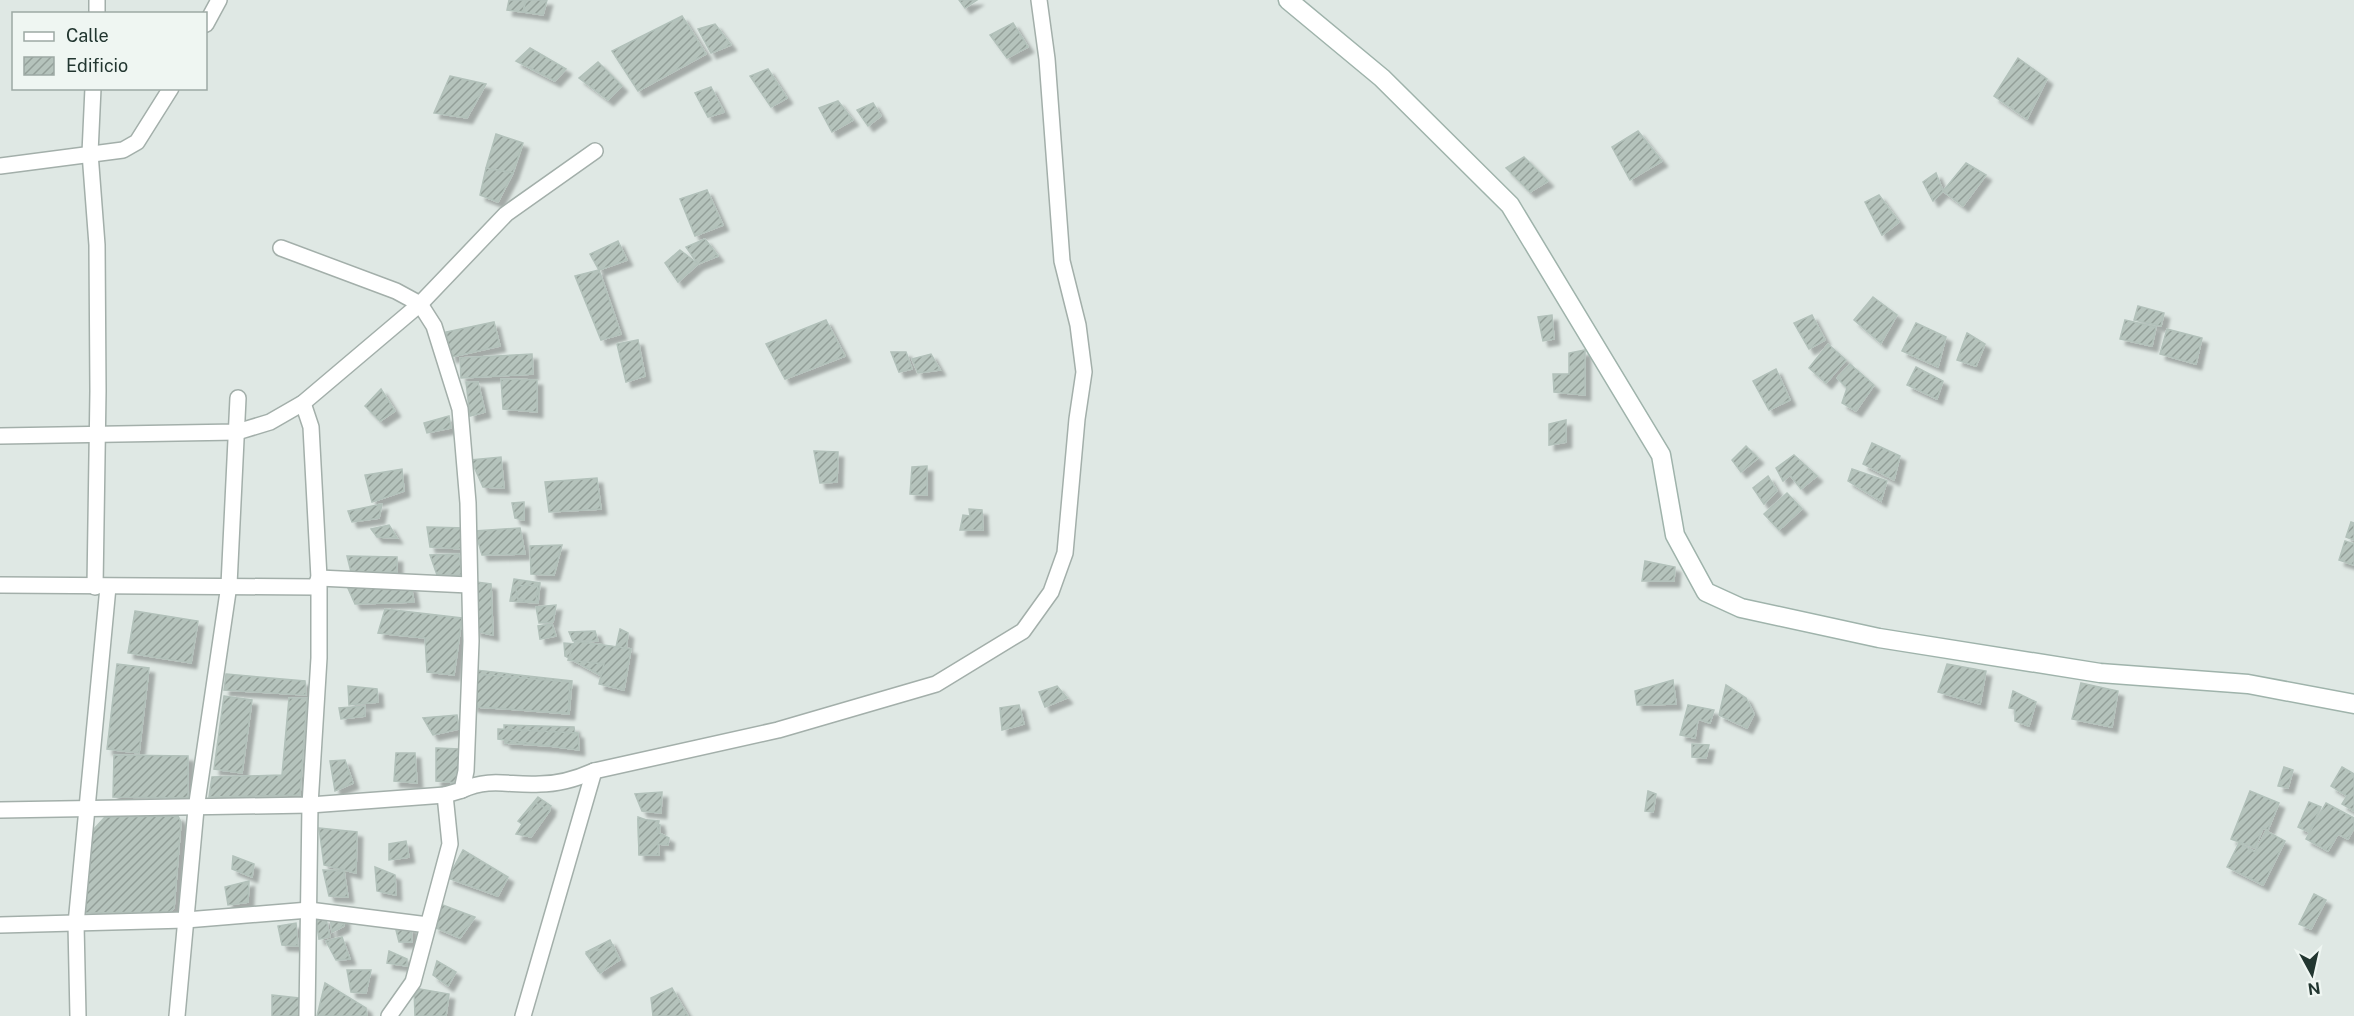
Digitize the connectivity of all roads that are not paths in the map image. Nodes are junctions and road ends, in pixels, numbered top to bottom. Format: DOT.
graph roads {
  1 [pos="219,0"];
  2 [pos="1039,0"];
  3 [pos="1288,0"];
  4 [pos="207,22"];
  5 [pos="93,90"];
  6 [pos="170,90"];
  7 [pos="595,151"];
  8 [pos="90,153"];
  9 [pos="0,166"];
  10 [pos="281,248"];
  11 [pos="420,304"];
  12 [pos="238,398"];
  13 [pos="303,403"];
  14 [pos="237,432"];
  15 [pos="96,435"];
  16 [pos="0,436"];
  17 [pos="319,578"];
  18 [pos="0,585"];
  19 [pos="229,585"];
  20 [pos="469,585"];
  21 [pos="101,587"];
  22 [pos="2354,704"];
  23 [pos="594,771"];
  24 [pos="462,790"];
  25 [pos="445,795"];
  26 [pos="310,806"];
  27 [pos="196,809"];
  28 [pos="0,810"];
  29 [pos="85,810"];
  30 [pos="309,910"];
  31 [pos="186,920"];
  32 [pos="76,924"];
  33 [pos="0,925"];
  34 [pos="428,925"];
  35 [pos="78,1016"];
  36 [pos="177,1016"];
  37 [pos="308,1016"];
  38 [pos="389,1016"];
  39 [pos="523,1016"];
  1 -- 4 [label="street"];
  2 -- 23 [label="street"];
  3 -- 22 [label="street"];
  5 -- 8 [label="street"];
  6 -- 8 [label="street"];
  7 -- 11 [label="street"];
  8 -- 9 [label="street"];
  8 -- 15 [label="street"];
  10 -- 11 [label="street"];
  11 -- 13 [label="street"];
  11 -- 20 [label="street"];
  12 -- 14 [label="street"];
  13 -- 14 [label="street"];
  13 -- 17 [label="street"];
  14 -- 15 [label="street"];
  14 -- 19 [label="street"];
  15 -- 16 [label="street"];
  15 -- 21 [label="street"];
  17 -- 19 [label="street"];
  17 -- 20 [label="street"];
  17 -- 26 [label="street"];
  18 -- 21 [label="street"];
  19 -- 21 [label="street"];
  19 -- 27 [label="street"];
  20 -- 24 [label="street"];
  21 -- 29 [label="street"];
  23 -- 24 [label="street"];
  23 -- 39 [label="street"];
  24 -- 25 [label="street"];
  25 -- 26 [label="street"];
  25 -- 34 [label="street"];
  26 -- 27 [label="street"];
  26 -- 30 [label="street"];
  27 -- 29 [label="street"];
  27 -- 31 [label="street"];
  28 -- 29 [label="street"];
  29 -- 32 [label="street"];
  30 -- 31 [label="street"];
  30 -- 34 [label="street"];
  30 -- 37 [label="street"];
  31 -- 32 [label="street"];
  31 -- 36 [label="street"];
  32 -- 33 [label="street"];
  32 -- 35 [label="street"];
  34 -- 38 [label="street"];
}
